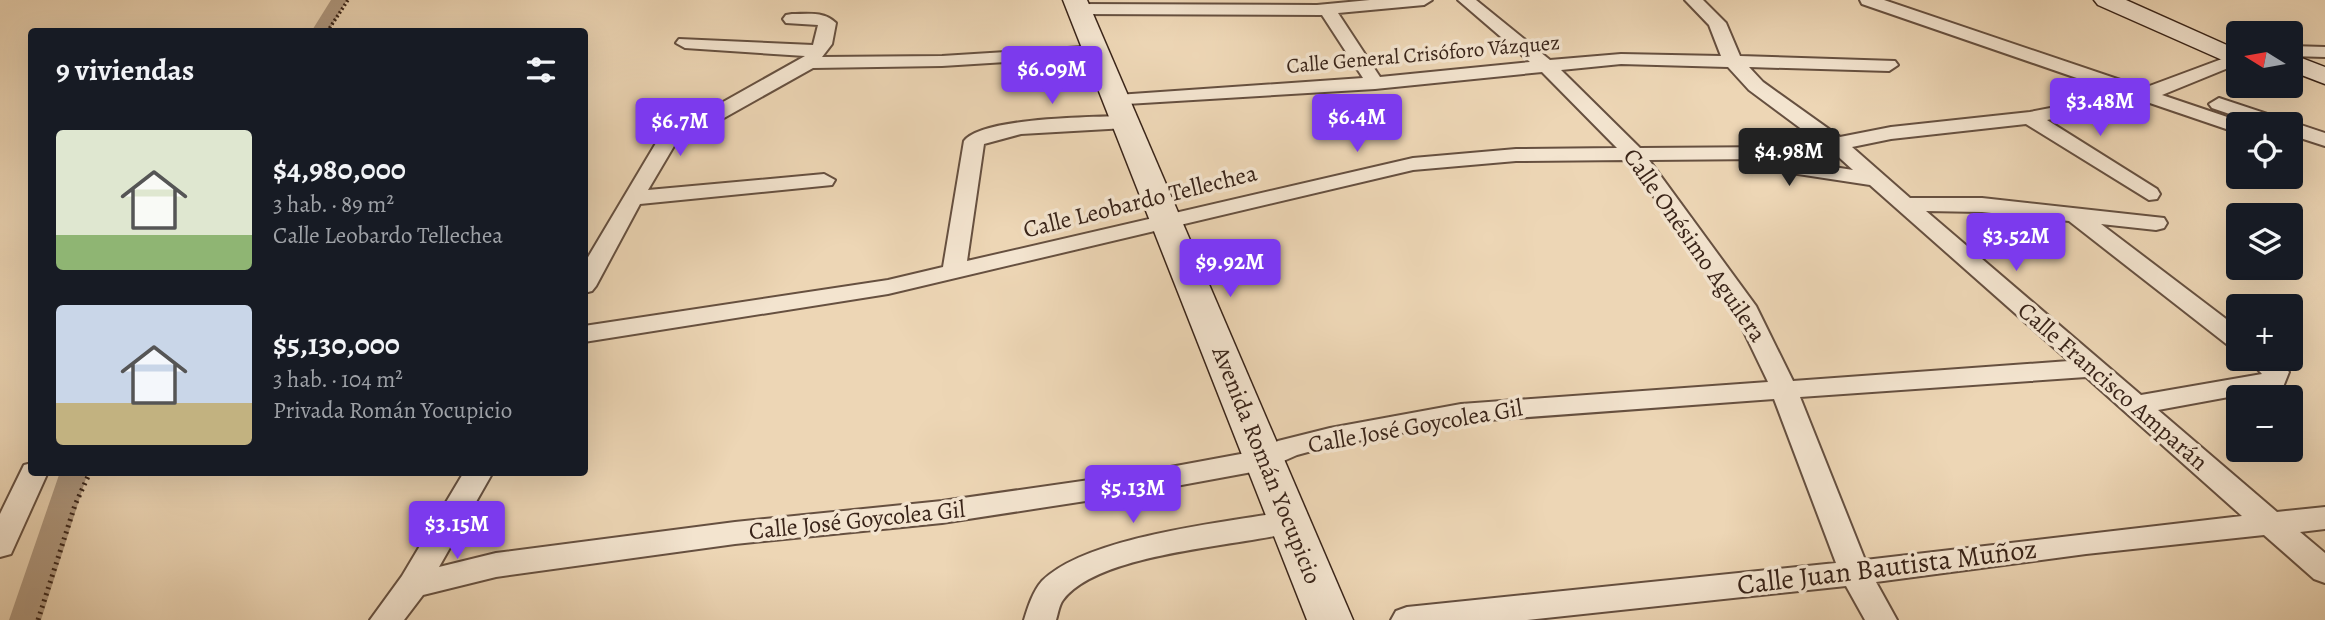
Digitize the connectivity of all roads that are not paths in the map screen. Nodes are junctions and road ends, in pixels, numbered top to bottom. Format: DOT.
graph roads {
  1 [pos="1424,0"];
  2 [pos="1466,0"];
  3 [pos="1693,0"];
  4 [pos="1868,0"];
  5 [pos="1910,0"];
  6 [pos="2106,0"];
  7 [pos="2149,0"];
  8 [pos="1077,4"];
  9 [pos="1328,10"];
  10 [pos="792,19"];
  11 [pos="685,43"];
  12 [pos="2226,47"];
  13 [pos="2226,49"];
  14 [pos="1099,51"];
  15 [pos="2303,51"];
  16 [pos="2325,52"];
  17 [pos="816,53"];
  18 [pos="1732,60"];
  19 [pos="2226,60"];
  20 [pos="1889,65"];
  21 [pos="1546,66"];
  22 [pos="2303,67"];
  23 [pos="2325,76"];
  24 [pos="1375,83"];
  25 [pos="2303,84"];
  26 [pos="2156,92"];
  27 [pos="2325,92"];
  28 [pos="1122,111"];
  29 [pos="2232,112"];
  30 [pos="2030,118"];
  31 [pos="2226,122"];
  32 [pos="2303,132"];
  33 [pos="2325,140"];
  34 [pos="1837,145"];
  35 [pos="2303,148"];
  36 [pos="1634,154"];
  37 [pos="1712,155"];
  38 [pos="2325,155"];
  39 [pos="1873,179"];
  40 [pos="824,180"];
  41 [pos="2148,194"];
  42 [pos="632,198"];
  43 [pos="1902,204"];
  44 [pos="2077,216"];
  45 [pos="1168,222"];
  46 [pos="2156,223"];
  47 [pos="954,272"];
  48 [pos="588,279"];
  49 [pos="2226,331"];
  50 [pos="588,333"];
  51 [pos="2092,368"];
  52 [pos="2275,371"];
  53 [pos="1784,388"];
  54 [pos="2135,405"];
  55 [pos="1263,460"];
  56 [pos="32,476"];
  57 [pos="477,476"];
  58 [pos="2325,519"];
  59 [pos="1290,522"];
  60 [pos="2273,526"];
  61 [pos="0,546"];
  62 [pos="2325,571"];
  63 [pos="1855,573"];
  64 [pos="413,585"];
  65 [pos="386,620"];
  66 [pos="1040,620"];
  67 [pos="1330,620"];
  68 [pos="1407,620"];
  69 [pos="1881,620"];
  1 -- 9 [label="street"];
  2 -- 21 [label="street, Calle Onésimo Aguilera"];
  3 -- 18 [label="street, Calle Francisco Amparán"];
  4 -- 26 [label="street"];
  5 -- 26 [label="street"];
  6 -- 13 [label="street"];
  7 -- 12 [label="street"];
  8 -- 9 [label="street"];
  8 -- 14 [label="street, Avenida Román Yocupicio"];
  9 -- 24 [label="street"];
  10 -- 17 [label="street"];
  11 -- 17 [label="street"];
  14 -- 17 [label="street"];
  14 -- 28 [label="street, Avenida Román Yocupicio"];
  15 -- 16 [label="street"];
  17 -- 42 [label="street"];
  18 -- 20 [label="street, Calle General Crisóforo Vázquez"];
  18 -- 21 [label="street, Calle General Crisóforo Vázquez"];
  18 -- 34 [label="street, Calle Francisco Amparán"];
  19 -- 26 [label="street, Calle Leobardo Tellechea"];
  21 -- 24 [label="street, Calle General Crisóforo Vázquez"];
  21 -- 36 [label="street, Calle Onésimo Aguilera"];
  22 -- 23 [label="street"];
  24 -- 28 [label="street, Calle General Crisóforo Vázquez"];
  25 -- 27 [label="street"];
  26 -- 29 [label="street"];
  26 -- 30 [label="street, Calle Leobardo Tellechea"];
  26 -- 31 [label="street"];
  28 -- 45 [label="street, Avenida Román Yocupicio"];
  28 -- 47 [label="street, Calle General Crisóforo Vázquez"];
  30 -- 34 [label="street, Calle Leobardo Tellechea"];
  30 -- 41 [label="street"];
  32 -- 33 [label="street"];
  34 -- 37 [label="street, Calle Leobardo Tellechea"];
  34 -- 39 [label="street, Calle Francisco Amparán"];
  35 -- 38 [label="street"];
  36 -- 37 [label="street, Calle Leobardo Tellechea"];
  36 -- 45 [label="street, Calle Leobardo Tellechea"];
  36 -- 53 [label="street, Calle Onésimo Aguilera"];
  37 -- 39 [label="street, Calle Leobardo Tellechea"];
  39 -- 43 [label="street, Calle Francisco Amparán"];
  40 -- 42 [label="street"];
  42 -- 48 [label="street"];
  43 -- 44 [label="street"];
  43 -- 51 [label="street, Calle Francisco Amparán"];
  44 -- 46 [label="street"];
  44 -- 49 [label="street"];
  45 -- 47 [label="street, Calle Leobardo Tellechea"];
  45 -- 55 [label="street, Avenida Román Yocupicio"];
  47 -- 50 [label="street, Calle Leobardo Tellechea"];
  51 -- 53 [label="street, Calle José Goycolea Gil"];
  51 -- 54 [label="street, Calle Francisco Amparán"];
  52 -- 54 [label="street"];
  53 -- 55 [label="street, Calle José Goycolea Gil"];
  53 -- 63 [label="street, Calle Onésimo Aguilera"];
  54 -- 60 [label="street, Calle Francisco Amparán"];
  55 -- 59 [label="street, Avenida Román Yocupicio"];
  55 -- 64 [label="street, Calle José Goycolea Gil"];
  56 -- 61 [label="street"];
  57 -- 64 [label="street"];
  58 -- 60 [label="street, Calle Juan Bautista Muñoz"];
  59 -- 66 [label="street"];
  59 -- 67 [label="street, Avenida Román Yocupicio"];
  60 -- 62 [label="street, Calle Francisco Amparán"];
  60 -- 63 [label="street, Calle Juan Bautista Muñoz"];
  63 -- 68 [label="street, Calle Juan Bautista Muñoz"];
  63 -- 69 [label="street, Calle Onésimo Aguilera"];
  64 -- 65 [label="street"];
}
